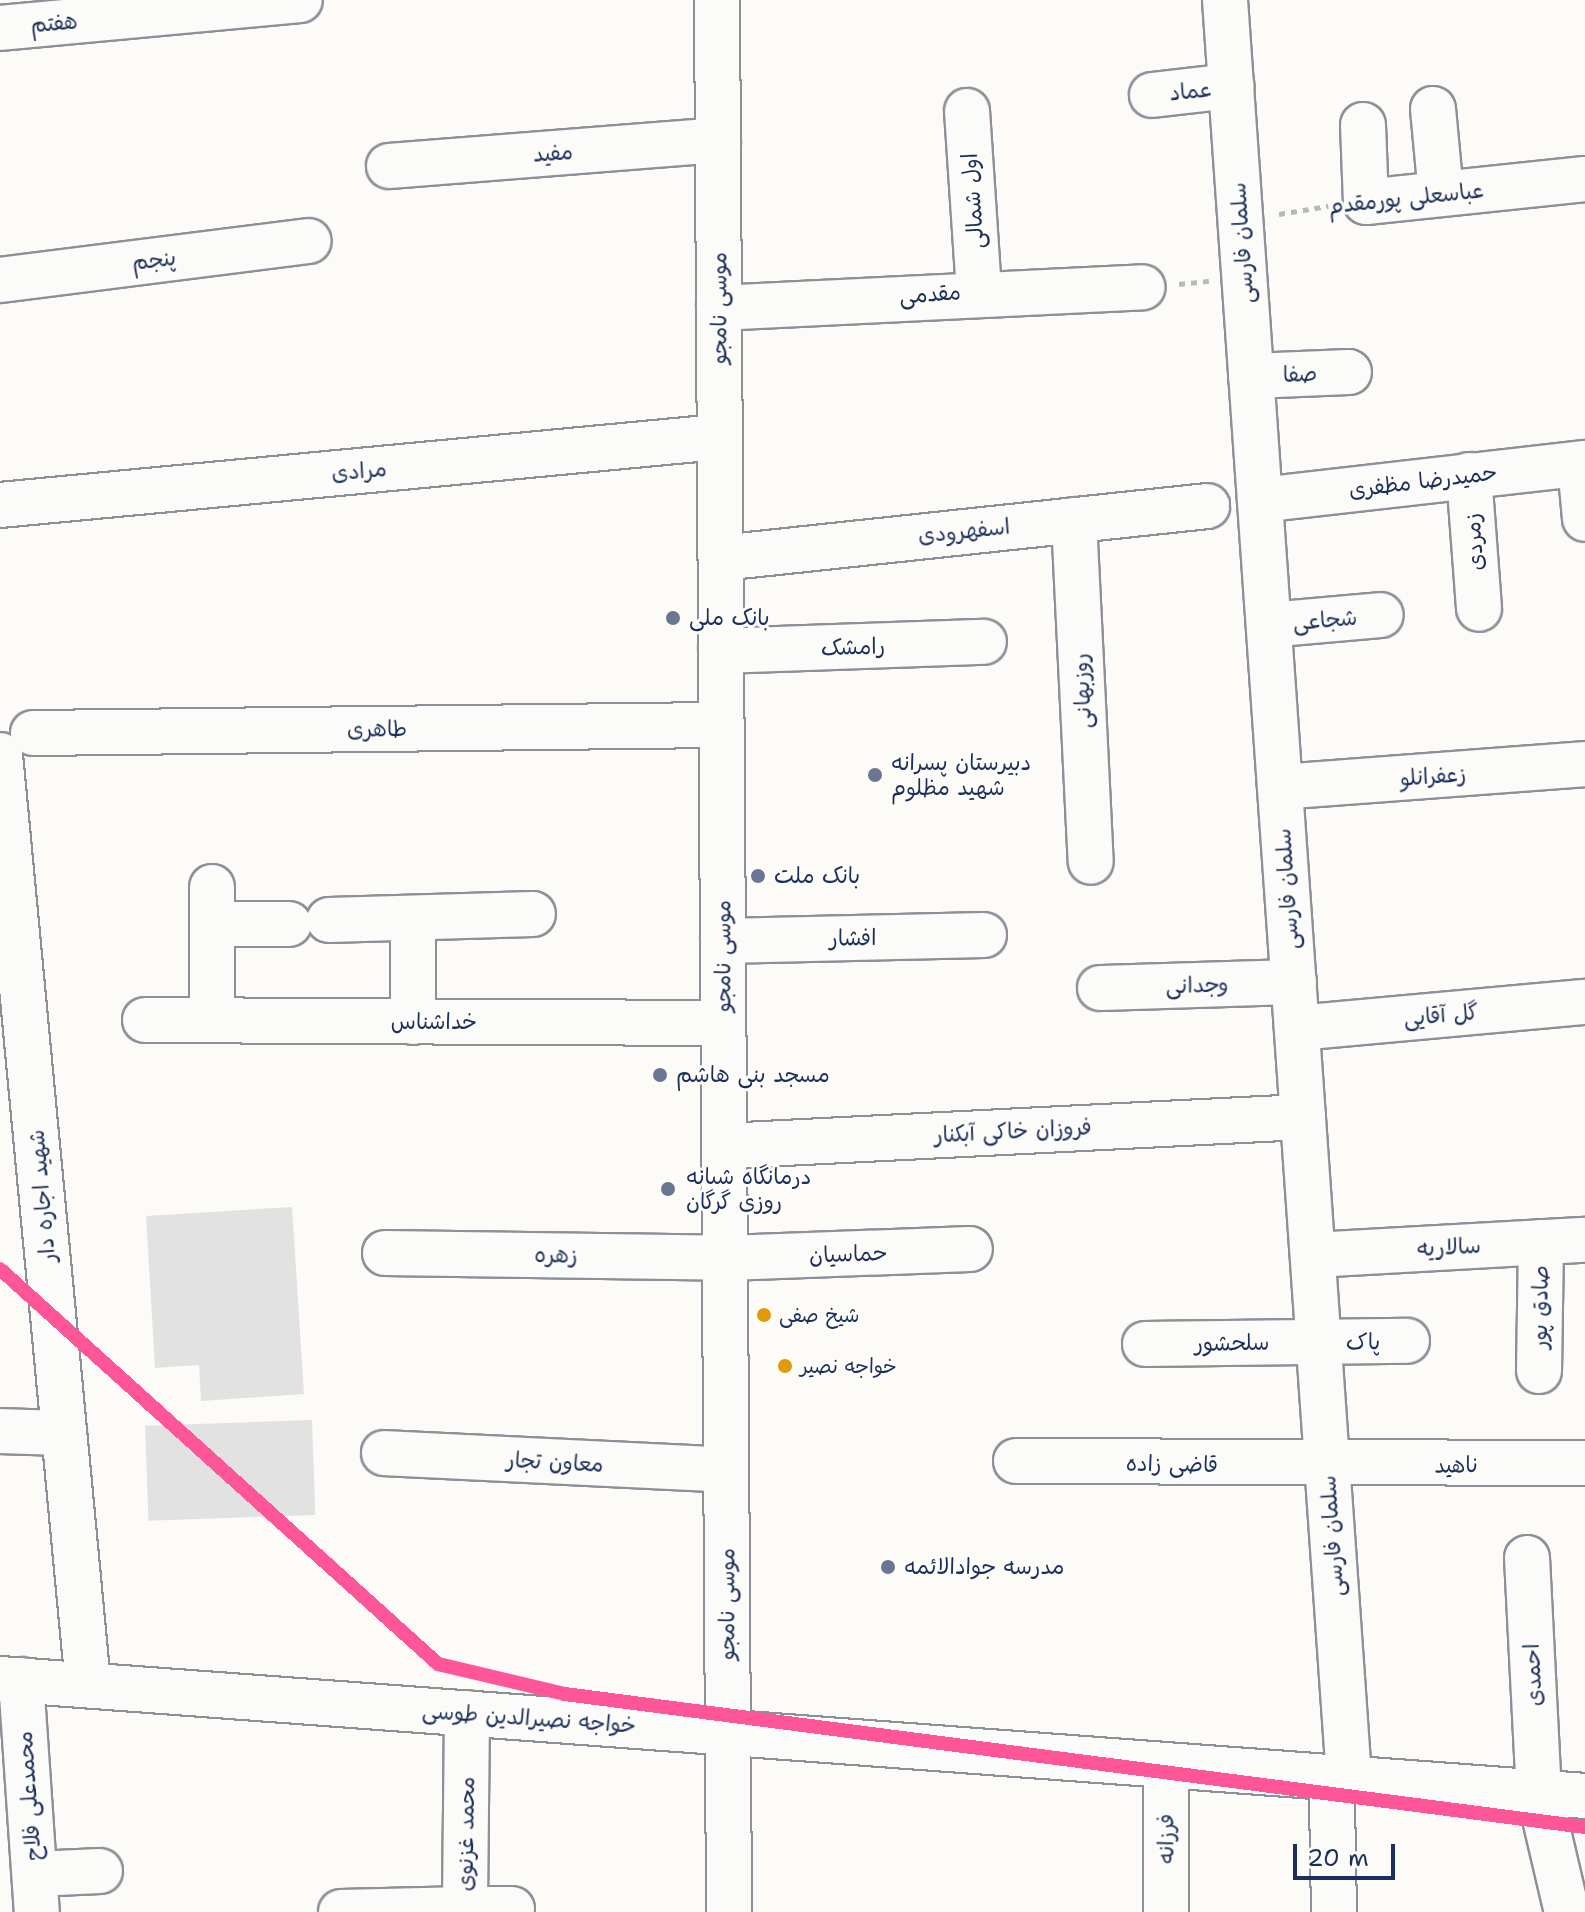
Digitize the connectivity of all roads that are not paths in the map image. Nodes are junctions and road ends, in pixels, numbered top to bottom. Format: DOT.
graph roads {
  1 [pos="300,0"];
  2 [pos="717,0"];
  3 [pos="1225,0"];
  4 [pos="0,28"];
  5 [pos="1231,86"];
  6 [pos="1152,95"];
  7 [pos="1433,109"];
  8 [pos="967,111"];
  9 [pos="1363,125"];
  10 [pos="718,140"];
  11 [pos="389,166"];
  12 [pos="1585,179"];
  13 [pos="1441,194"];
  14 [pos="309,241"];
  15 [pos="0,280"];
  16 [pos="1142,287"];
  17 [pos="979,291"];
  18 [pos="719,308"];
  19 [pos="1349,372"];
  20 [pos="1251,376"];
  21 [pos="718,437"];
  22 [pos="1582,464"];
  23 [pos="1469,475"];
  24 [pos="1260,500"];
  25 [pos="0,505"];
  26 [pos="1207,506"];
  27 [pos="1585,519"];
  28 [pos="1074,520"];
  29 [pos="721,558"];
  30 [pos="1479,609"];
  31 [pos="1381,615"];
  32 [pos="1269,625"];
  33 [pos="984,642"];
  34 [pos="721,651"];
  35 [pos="721,725"];
  36 [pos="16,744"];
  37 [pos="1585,764"];
  38 [pos="1280,787"];
  39 [pos="1091,862"];
  40 [pos="533,914"];
  41 [pos="413,918"];
  42 [pos="984,935"];
  43 [pos="723,941"];
  44 [pos="1294,982"];
  45 [pos="1100,988"];
  46 [pos="1585,1002"];
  47 [pos="145,1020"];
  48 [pos="212,1020"];
  49 [pos="413,1022"];
  50 [pos="723,1023"];
  51 [pos="1297,1028"];
  52 [pos="1303,1117"];
  53 [pos="724,1146"];
  54 [pos="1585,1240"];
  55 [pos="1541,1242"];
  56 [pos="970,1249"];
  57 [pos="385,1253"];
  58 [pos="1313,1255"];
  59 [pos="727,1258"];
  60 [pos="1407,1341"];
  61 [pos="1318,1342"];
  62 [pos="1145,1344"];
  63 [pos="1539,1371"];
  64 [pos="0,1431"];
  65 [pos="64,1433"];
  66 [pos="384,1453"];
  67 [pos="1016,1461"];
  68 [pos="1584,1463"];
  69 [pos="1327,1466"];
  70 [pos="726,1470"];
  71 [pos="1527,1558"];
  72 [pos="11,1679"];
  73 [pos="88,1685"];
  74 [pos="467,1713"];
  75 [pos="728,1731"];
  76 [pos="1166,1765"];
  77 [pos="1340,1789"];
  78 [pos="1539,1793"];
  79 [pos="1585,1796"];
  80 [pos="100,1871"];
  81 [pos="36,1893"];
  82 [pos="465,1909"];
  83 [pos="512,1909"];
  84 [pos="341,1912"];
  85 [pos="729,1912"];
  86 [pos="1166,1912"];
  87 [pos="1334,1912"];
  88 [pos="1567,1912"];
  1 -- 4 [label="street, هفتم"];
  2 -- 10 [label="street, موسی نامجو"];
  3 -- 5 [label="street, سلمان فارسی"];
  5 -- 6 [label="street, عماد"];
  5 -- 20 [label="street, سلمان فارسی"];
  7 -- 13 [label="street"];
  8 -- 17 [label="street, اول شمالی"];
  9 -- 13 [label="street, عباسعلی پورمقدم"];
  10 -- 11 [label="street, مفید"];
  10 -- 18 [label="street, موسی نامجو"];
  12 -- 13 [label="street, عباسعلی پورمقدم"];
  14 -- 15 [label="street, پنجم"];
  16 -- 17 [label="street, مقدمی"];
  17 -- 18 [label="street, مقدمی"];
  18 -- 21 [label="street, موسی نامجو"];
  19 -- 20 [label="street, صفا"];
  20 -- 24 [label="street, سلمان فارسی"];
  21 -- 25 [label="street, مرادی"];
  21 -- 29 [label="street, موسی نامجو"];
  22 -- 23 [label="street, حمیدرضا مظفری"];
  22 -- 27 [label="street"];
  23 -- 24 [label="street, حمیدرضا مظفری"];
  23 -- 30 [label="street, زمردی"];
  24 -- 32 [label="street, سلمان فارسی"];
  26 -- 28 [label="street, اسفهرودی"];
  28 -- 29 [label="street, اسفهرودی"];
  28 -- 39 [label="street, روزبهانی"];
  29 -- 34 [label="street, موسی نامجو"];
  31 -- 32 [label="street, شجاعی"];
  32 -- 38 [label="street, سلمان فارسی"];
  33 -- 34 [label="street, رامشک"];
  34 -- 35 [label="street, موسی نامجو"];
  35 -- 36 [label="street, طاهری"];
  35 -- 43 [label="street, موسی نامجو"];
  36 -- 65 [label="street, شهید اجاره دار"];
  37 -- 38 [label="street, زعفرانلو"];
  38 -- 44 [label="street, سلمان فارسی"];
  40 -- 41 [label="street"];
  41 -- 48 [label="street"];
  41 -- 49 [label="street"];
  42 -- 43 [label="street, افشار"];
  43 -- 50 [label="street, موسی نامجو"];
  44 -- 45 [label="street, وجدانی"];
  44 -- 51 [label="street, سلمان فارسی"];
  46 -- 51 [label="street, گل آقایی"];
  47 -- 48 [label="street, خداشناس"];
  48 -- 49 [label="street, خداشناس"];
  49 -- 50 [label="street, خداشناس"];
  50 -- 53 [label="street, موسی نامجو"];
  51 -- 52 [label="street, سلمان فارسی"];
  52 -- 53 [label="street, فروزان خاکی آبکنار"];
  52 -- 58 [label="street, سلمان فارسی"];
  53 -- 59 [label="street, موسی نامجو"];
  54 -- 55 [label="street, سالاریه"];
  55 -- 58 [label="street, سالاریه"];
  55 -- 63 [label="street, صادق پور"];
  56 -- 59 [label="street, حماسیان"];
  57 -- 59 [label="street, زهره"];
  58 -- 61 [label="street, سلمان فارسی"];
  59 -- 70 [label="street, موسی نامجو"];
  60 -- 61 [label="street, پاک"];
  61 -- 62 [label="street, سلحشور"];
  61 -- 69 [label="street, سلمان فارسی"];
  64 -- 65 [label="street"];
  65 -- 73 [label="street, شهید اجاره دار"];
  66 -- 70 [label="street, معاون تجار"];
  67 -- 69 [label="street, قاضی زاده"];
  68 -- 69 [label="street, ناهید"];
  69 -- 77 [label="street, سلمان فارسی"];
  70 -- 75 [label="street, موسی نامجو"];
  71 -- 78 [label="street, احمدی"];
  72 -- 73 [label="street, خواجه نصیرالدین طوسی"];
  72 -- 81 [label="street, محمدعلی فلاح"];
  73 -- 74 [label="street, خواجه نصیرالدین طوسی"];
  74 -- 75 [label="street, خواجه نصیرالدین طوسی"];
  74 -- 82 [label="street, محمد غزنوی"];
  75 -- 76 [label="street, خواجه نصیرالدین طوسی"];
  75 -- 85 [label="street, موسی نامجو"];
  76 -- 77 [label="street, خواجه نصیرالدین طوسی"];
  76 -- 86 [label="street, فرزانه"];
  77 -- 78 [label="street, خواجه نصیرالدین طوسی"];
  77 -- 87 [label="street, سلمان فارسی"];
  78 -- 79 [label="street, خواجه نصیرالدین طوسی"];
  78 -- 88 [label="street, احمدی"];
  80 -- 81 [label="street"];
  82 -- 83 [label="street, محمد غزنوی"];
  82 -- 84 [label="street"];
}
